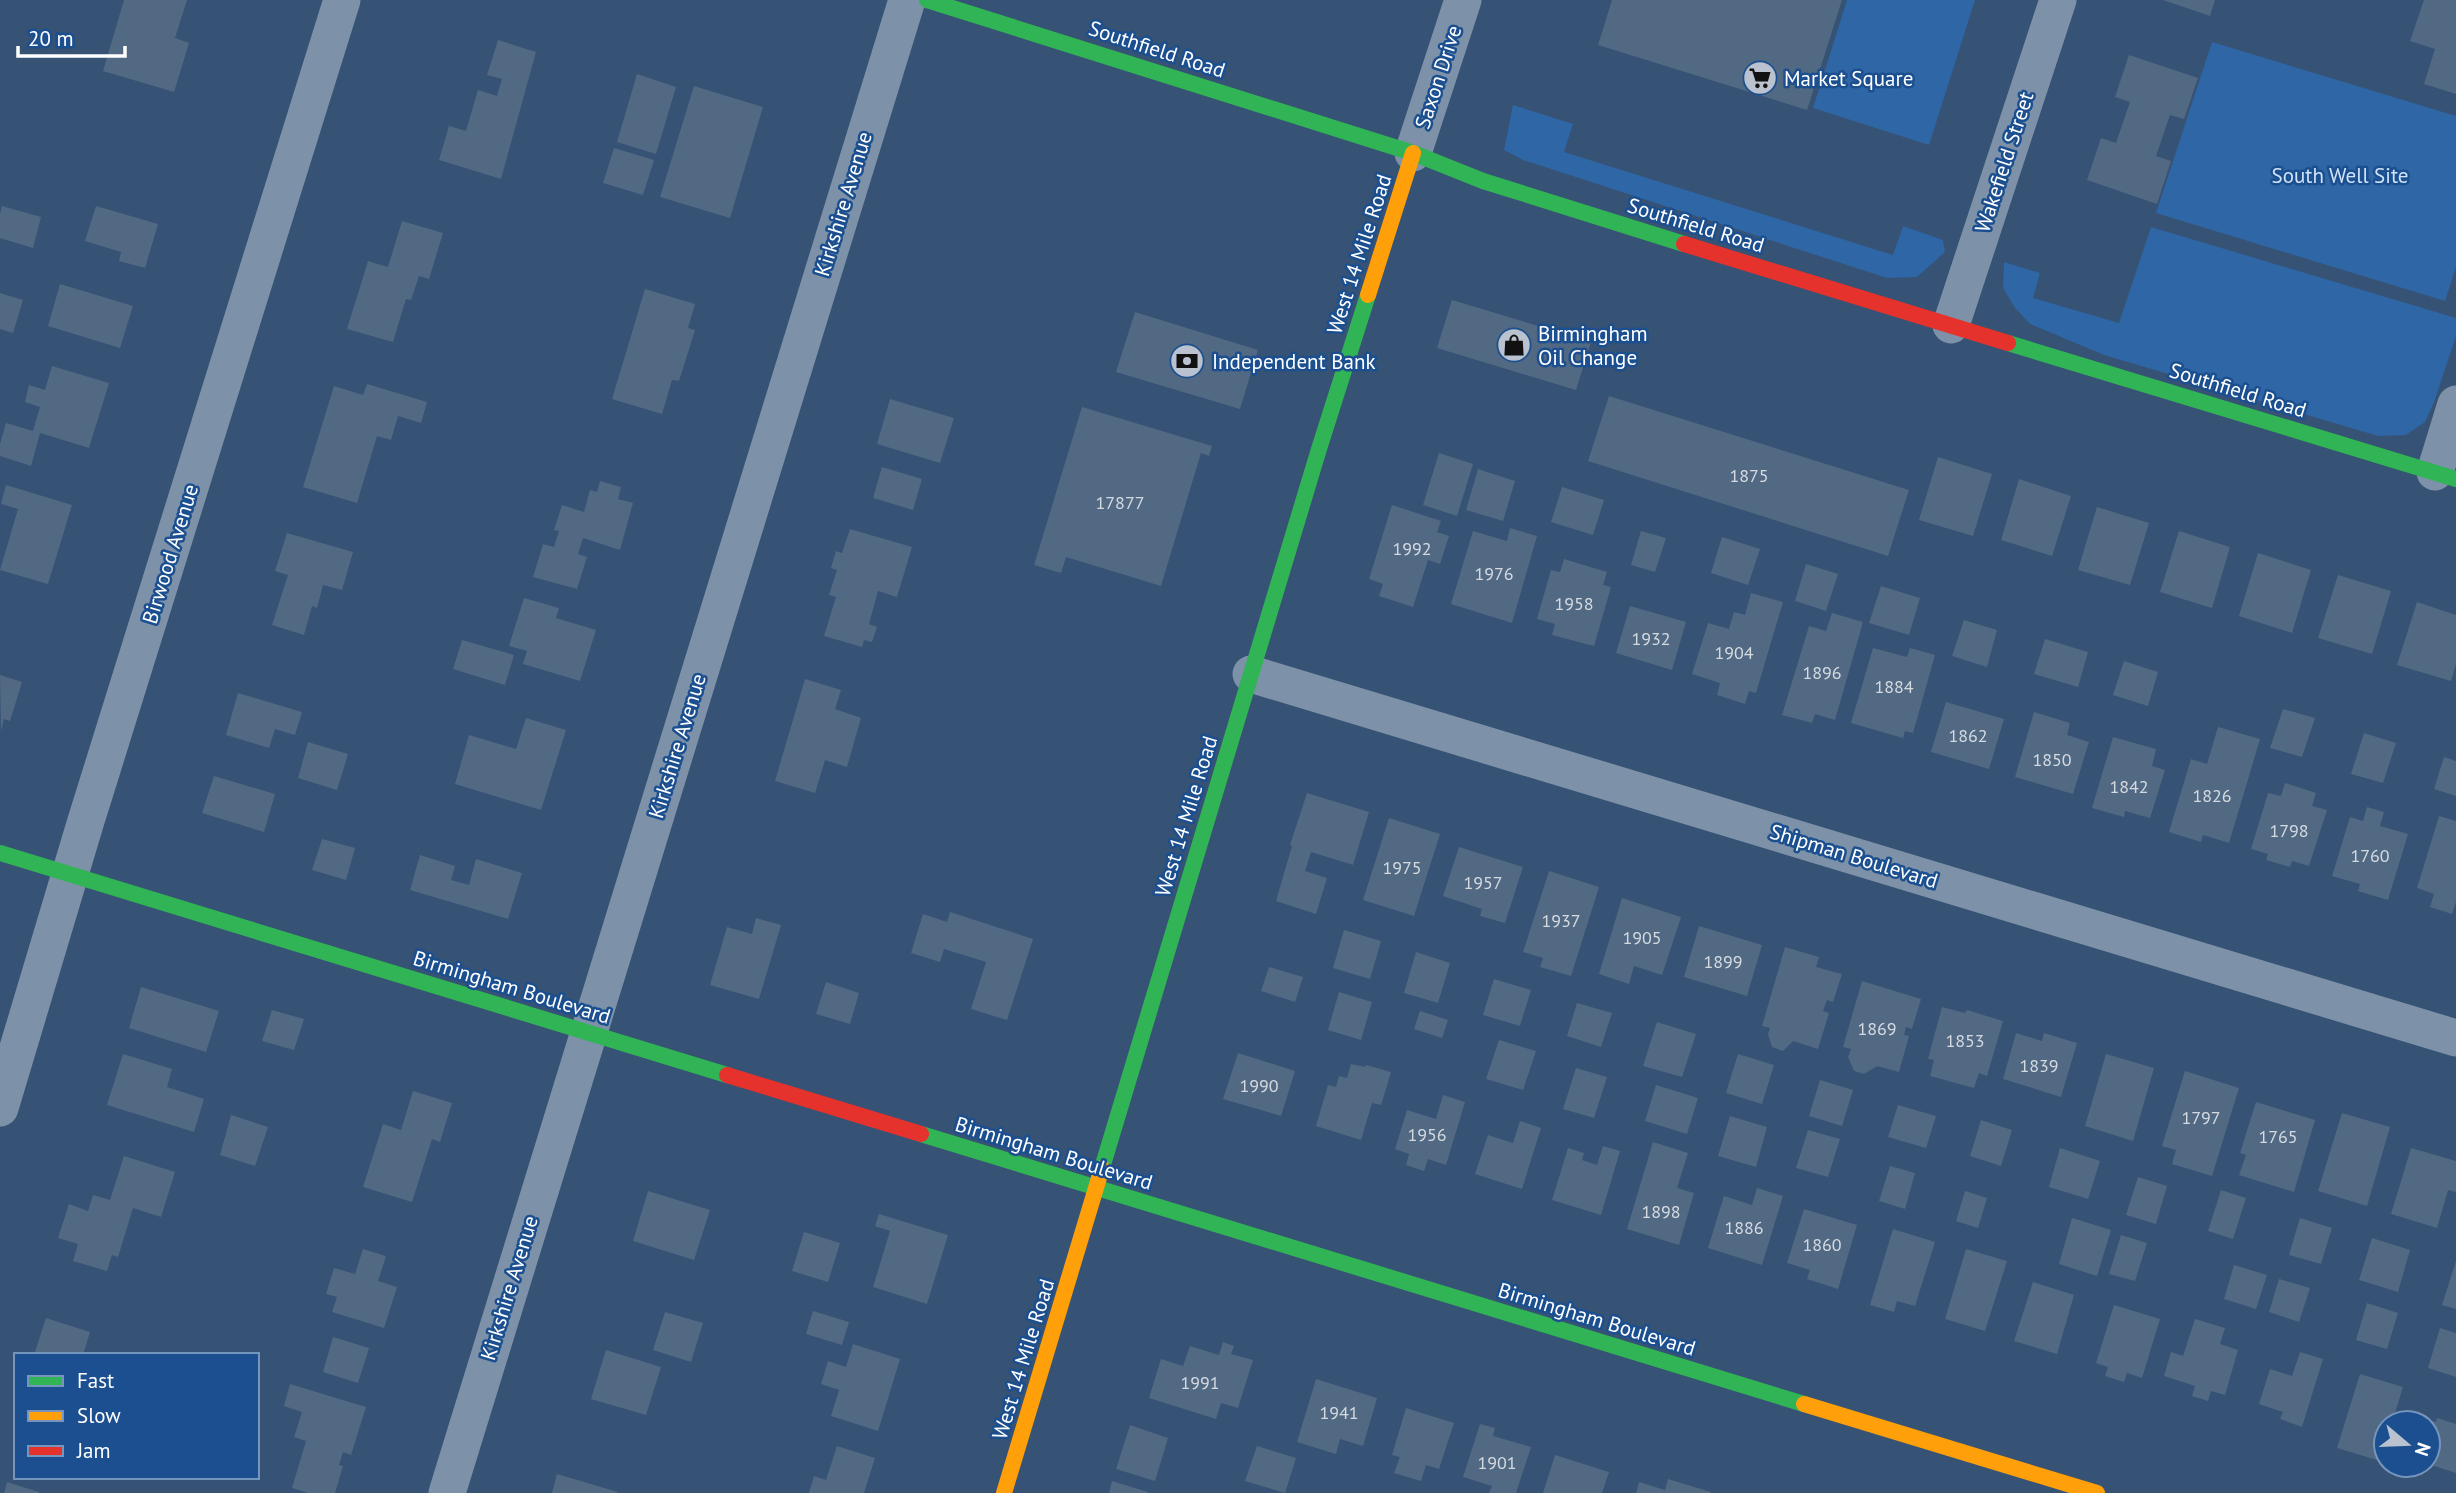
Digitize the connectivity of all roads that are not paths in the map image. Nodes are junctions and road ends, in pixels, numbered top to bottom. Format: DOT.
graph roads {
  1 [pos="342,0"];
  2 [pos="907,0"];
  3 [pos="927,0"];
  4 [pos="1463,0"];
  5 [pos="2057,0"];
  6 [pos="1413,153"];
  7 [pos="1951,325"];
  8 [pos="2456,404"];
  9 [pos="2446,475"];
  10 [pos="1251,674"];
  11 [pos="0,853"];
  12 [pos="70,875"];
  13 [pos="588,1032"];
  14 [pos="2456,1038"];
  15 [pos="0,1108"];
  16 [pos="1097,1188"];
  17 [pos="447,1493"];
  18 [pos="1004,1493"];
  19 [pos="2097,1493"];
  1 -- 12 [label="street, Birwood Avenue"];
  2 -- 13 [label="street, Kirkshire Avenue"];
  3 -- 6 [label="main road, Southfield Road"];
  4 -- 6 [label="street, Saxon Drive"];
  5 -- 7 [label="street, Wakefield Street"];
  6 -- 7 [label="main road, Southfield Road"];
  6 -- 10 [label="main road, West 14 Mile Road"];
  7 -- 9 [label="main road, Southfield Road"];
  8 -- 9 [label="street"];
  10 -- 14 [label="street, Shipman Boulevard"];
  10 -- 16 [label="main road, West 14 Mile Road"];
  11 -- 12 [label="main road, Birmingham Boulevard"];
  12 -- 13 [label="main road, Birmingham Boulevard"];
  12 -- 15 [label="street, Birwood Avenue"];
  13 -- 16 [label="main road, Birmingham Boulevard"];
  13 -- 17 [label="street, Kirkshire Avenue"];
  16 -- 18 [label="main road, West 14 Mile Road"];
  16 -- 19 [label="main road, Birmingham Boulevard"];
}
